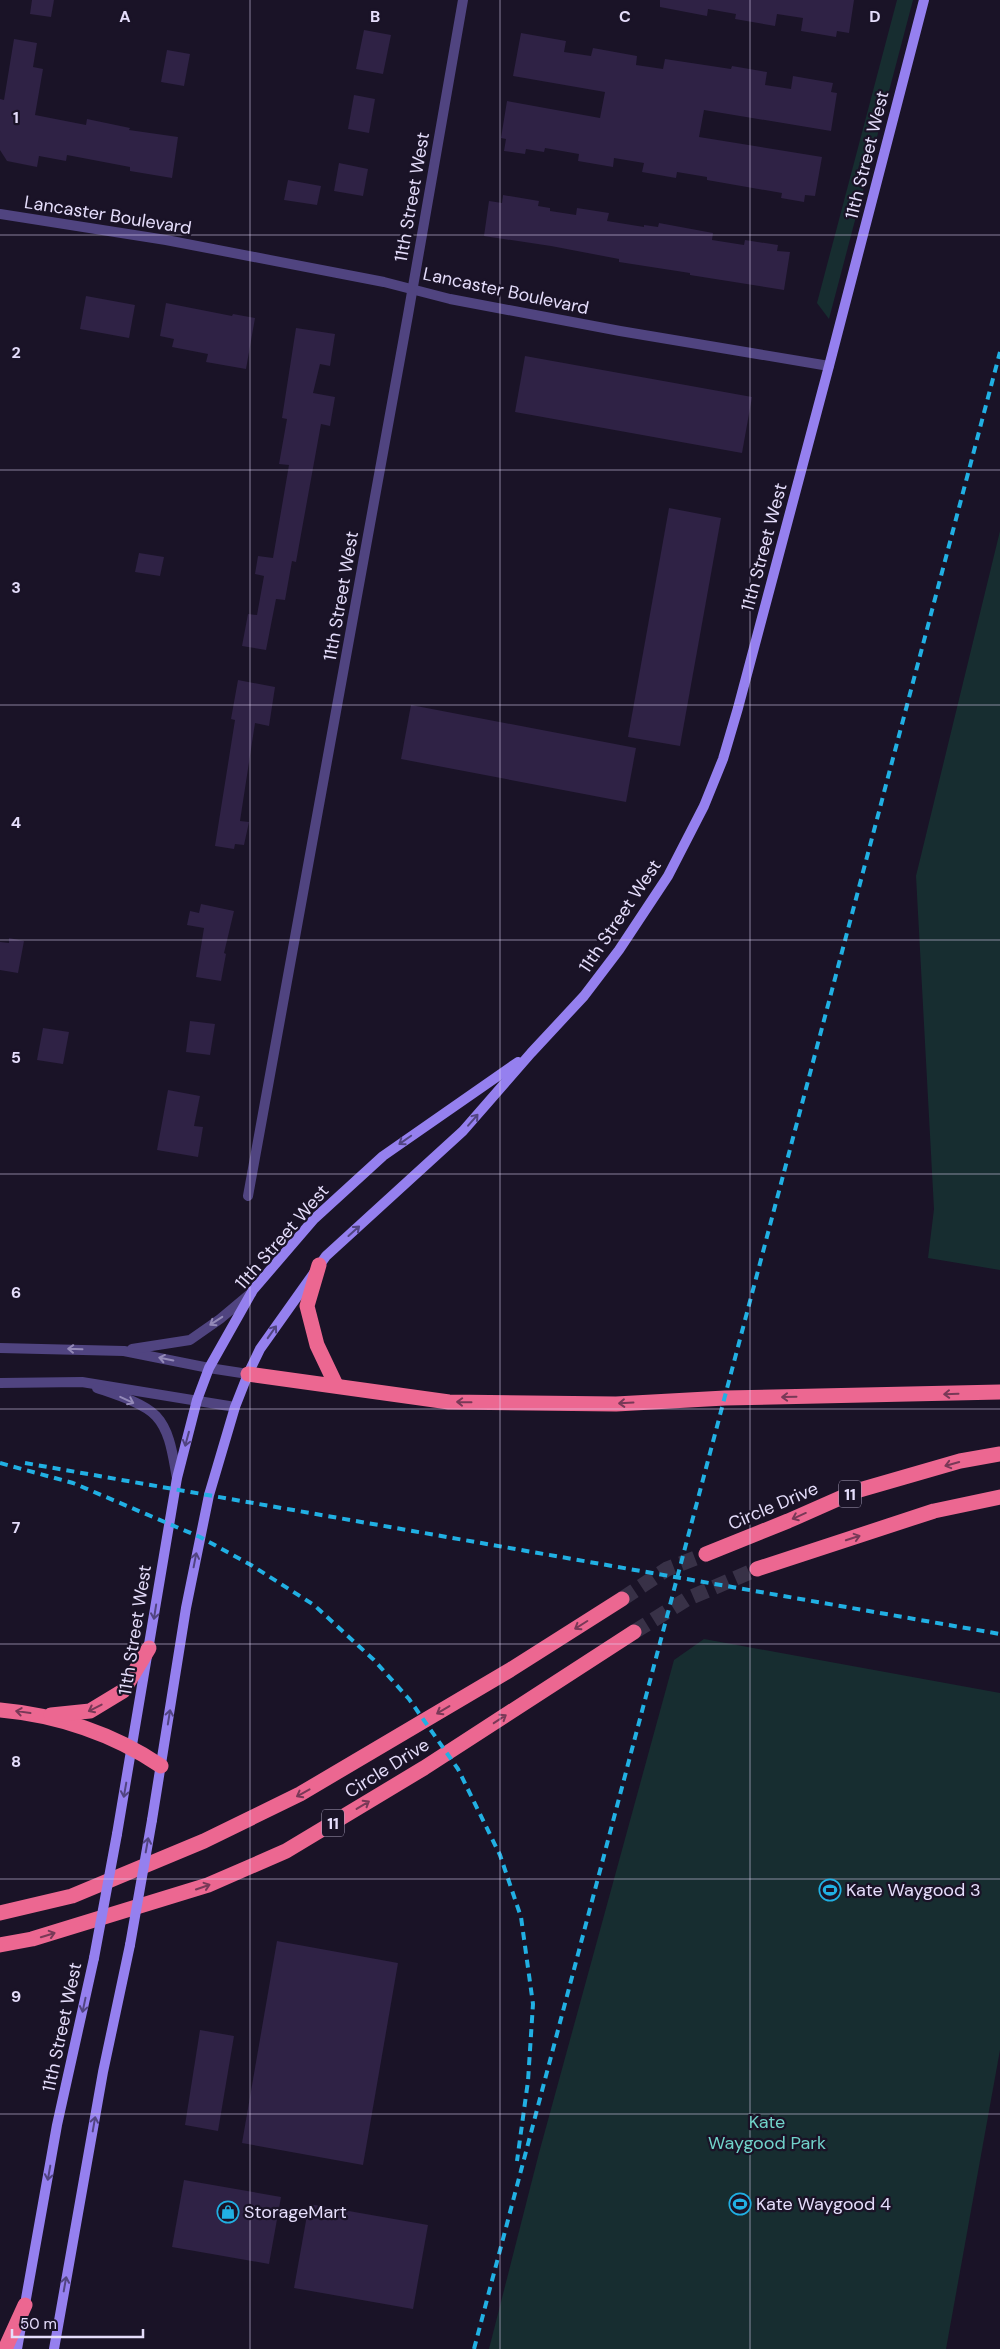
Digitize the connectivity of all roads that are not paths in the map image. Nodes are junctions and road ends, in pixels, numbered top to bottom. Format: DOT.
graph roads {
  1 [pos="463,0"];
  2 [pos="924,0"];
  3 [pos="0,214"];
  4 [pos="413,288"];
  5 [pos="830,366"];
  6 [pos="531,1053"];
  7 [pos="248,1196"];
  8 [pos="319,1265"];
  9 [pos="253,1290"];
  10 [pos="0,1348"];
  11 [pos="124,1351"];
  12 [pos="209,1368"];
  13 [pos="248,1374"];
  14 [pos="82,1382"];
  15 [pos="0,1383"];
  16 [pos="336,1385"];
  17 [pos="1000,1392"];
  18 [pos="197,1400"];
  19 [pos="236,1407"];
  20 [pos="1000,1454"];
  21 [pos="177,1478"];
  22 [pos="1000,1497"];
  23 [pos="706,1554"];
  24 [pos="757,1569"];
  25 [pos="622,1599"];
  26 [pos="634,1632"];
  27 [pos="149,1648"];
  28 [pos="0,1710"];
  29 [pos="47,1716"];
  30 [pos="133,1747"];
  31 [pos="161,1766"];
  32 [pos="0,1913"];
  33 [pos="0,1945"];
  34 [pos="25,2305"];
  35 [pos="5,2349"];
  36 [pos="17,2349"];
  37 [pos="54,2349"];
  1 -- 4 [label="street, 11th Street West"];
  2 -- 5 [label="main road, 11th Street West"];
  3 -- 4 [label="street, Lancaster Boulevard"];
  4 -- 5 [label="street, Lancaster Boulevard"];
  4 -- 7 [label="street, 11th Street West"];
  5 -- 6 [label="main road, 11th Street West"];
  8 -- 6 [label="main road, 11th Street West, one-way"];
  6 -- 9 [label="main road, 11th Street West, one-way"];
  13 -- 8 [label="main road, 11th Street West, one-way"];
  8 -- 16 [label="highway"];
  9 -- 11 [label="street, one-way"];
  9 -- 12 [label="main road, 11th Street West"];
  11 -- 10 [label="street, one-way"];
  12 -- 11 [label="street, one-way"];
  12 -- 13 [label="street"];
  12 -- 18 [label="main road, 11th Street West"];
  13 -- 16 [label="highway"];
  13 -- 19 [label="main road, 11th Street West"];
  14 -- 15 [label="street"];
  14 -- 18 [label="street"];
  14 -- 21 [label="street, one-way"];
  17 -- 16 [label="highway, one-way"];
  18 -- 19 [label="street"];
  18 -- 21 [label="main road, 11th Street West, one-way"];
  31 -- 19 [label="main road, 11th Street West, one-way"];
  20 -- 23 [label="highway, Circle Drive / 11, one-way"];
  21 -- 27 [label="main road, 11th Street West, one-way"];
  24 -- 22 [label="highway, 11, one-way"];
  25 -- 32 [label="highway, Circle Drive / 11, one-way"];
  33 -- 26 [label="highway, Circle Drive / 11, one-way"];
  27 -- 29 [label="highway, one-way"];
  27 -- 30 [label="main road, 11th Street West"];
  29 -- 28 [label="highway, one-way"];
  29 -- 30 [label="highway"];
  30 -- 31 [label="highway"];
  30 -- 34 [label="main road, 11th Street West, one-way, bridge"];
  37 -- 31 [label="main road, 11th Street West, one-way, bridge"];
  34 -- 35 [label="highway"];
  34 -- 36 [label="main road, 11th Street West"];
}
